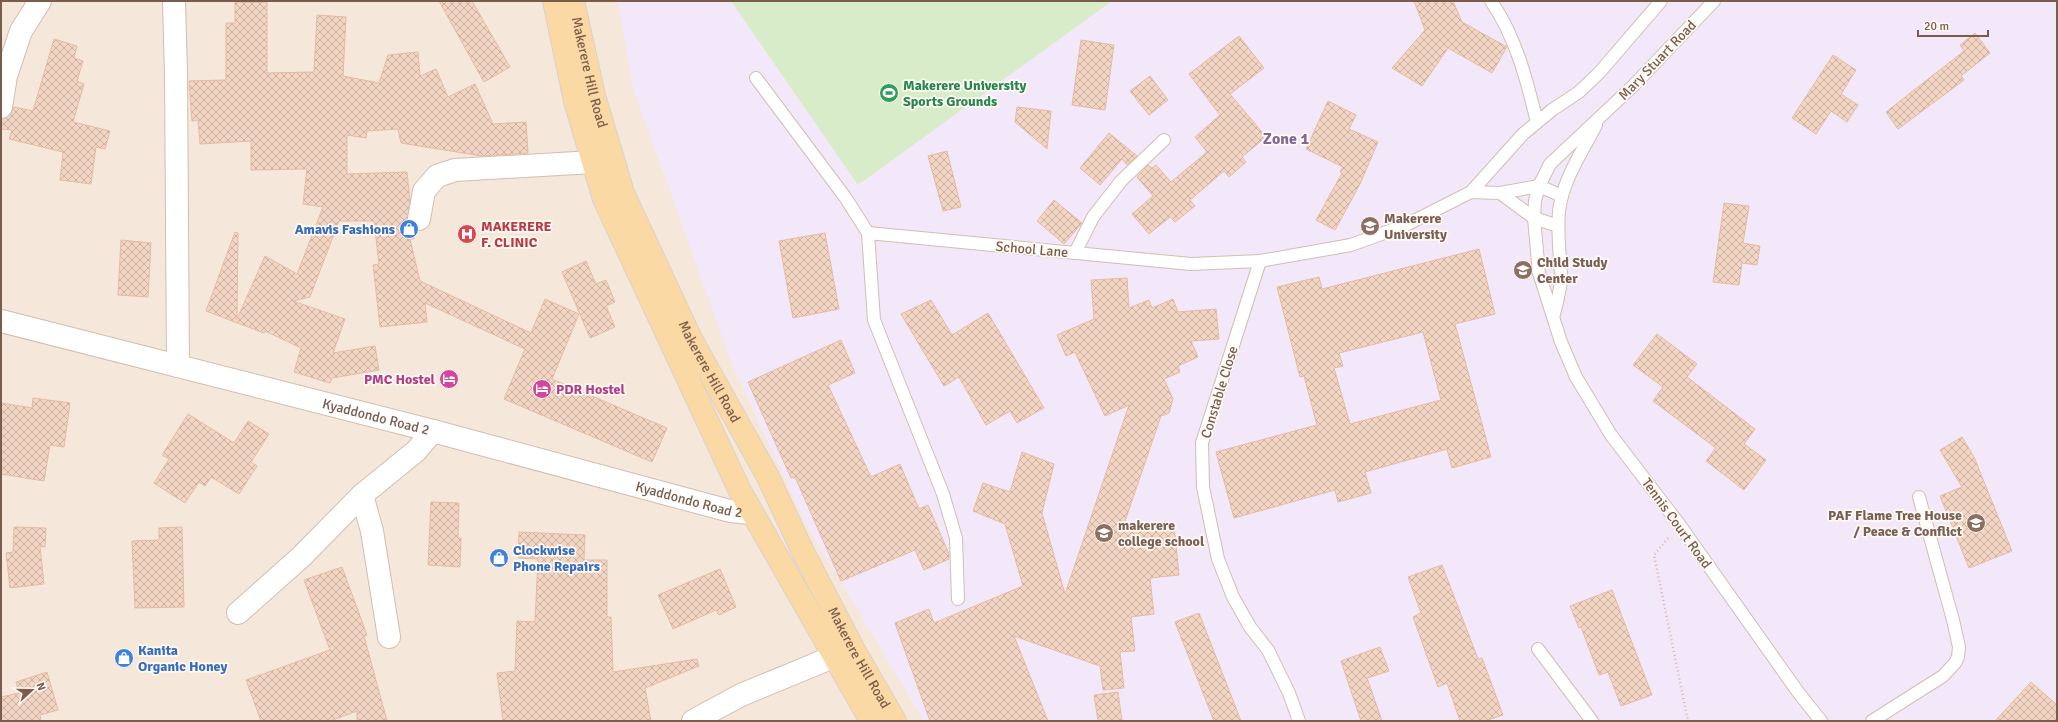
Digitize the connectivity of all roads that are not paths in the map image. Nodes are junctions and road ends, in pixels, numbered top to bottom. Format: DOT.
graph roads {
  1 [pos="40,1"];
  2 [pos="174,1"];
  3 [pos="554,1"];
  4 [pos="573,1"];
  5 [pos="1491,1"];
  6 [pos="1661,1"];
  7 [pos="1714,1"];
  8 [pos="756,78"];
  9 [pos="1,107"];
  10 [pos="1599,118"];
  11 [pos="1537,122"];
  12 [pos="1164,140"];
  13 [pos="593,162"];
  14 [pos="1539,186"];
  15 [pos="1472,192"];
  16 [pos="1500,193"];
  17 [pos="1562,196"];
  18 [pos="1534,218"];
  19 [pos="420,219"];
  20 [pos="1558,226"];
  21 [pos="868,233"];
  22 [pos="1075,253"];
  23 [pos="1260,261"];
  24 [pos="1554,314"];
  25 [pos="1,321"];
  26 [pos="178,366"];
  27 [pos="433,431"];
  28 [pos="362,495"];
  29 [pos="1919,496"];
  30 [pos="751,513"];
  31 [pos="958,599"];
  32 [pos="238,613"];
  33 [pos="389,637"];
  34 [pos="1538,649"];
  35 [pos="833,657"];
  36 [pos="693,721"];
  37 [pos="871,721"];
  38 [pos="895,721"];
  39 [pos="1299,721"];
  40 [pos="1592,721"];
  41 [pos="1821,721"];
  42 [pos="1872,721"];
  1 -- 9 [label="street"];
  2 -- 26 [label="street"];
  3 -- 13 [label="main road, Makerere Hill Road"];
  4 -- 38 [label="main road, Makerere Hill Road"];
  5 -- 11 [label="lane"];
  6 -- 11 [label="lane"];
  7 -- 10 [label="lane, Mary Stuart Road"];
  8 -- 21 [label="lane"];
  10 -- 14 [label="lane, Tennis Court Road"];
  10 -- 17 [label="lane, Tennis Court Road"];
  11 -- 15 [label="lane"];
  12 -- 22 [label="lane"];
  13 -- 19 [label="street"];
  13 -- 30 [label="main road, Makerere Hill Road"];
  14 -- 16 [label="lane, School Lane"];
  14 -- 17 [label="lane"];
  14 -- 18 [label="lane, Tennis Court Road"];
  15 -- 16 [label="lane, School Lane"];
  15 -- 23 [label="lane, School Lane"];
  16 -- 18 [label="lane"];
  17 -- 20 [label="lane, Tennis Court Road"];
  18 -- 20 [label="lane"];
  18 -- 24 [label="lane, Tennis Court Road"];
  20 -- 24 [label="lane, Tennis Court Road"];
  21 -- 22 [label="lane, School Lane"];
  21 -- 31 [label="lane"];
  22 -- 23 [label="lane, School Lane"];
  23 -- 39 [label="lane, Constable Close"];
  24 -- 41 [label="lane, Tennis Court Road"];
  25 -- 26 [label="street, Kyaddondo Road 2"];
  26 -- 27 [label="street, Kyaddondo Road 2"];
  27 -- 28 [label="street"];
  27 -- 30 [label="street, Kyaddondo Road 2"];
  28 -- 32 [label="street"];
  28 -- 33 [label="street"];
  29 -- 42 [label="lane"];
  30 -- 35 [label="main road, Makerere Hill Road"];
  34 -- 40 [label="lane"];
  35 -- 36 [label="street"];
  35 -- 37 [label="main road, Makerere Hill Road"];
}
